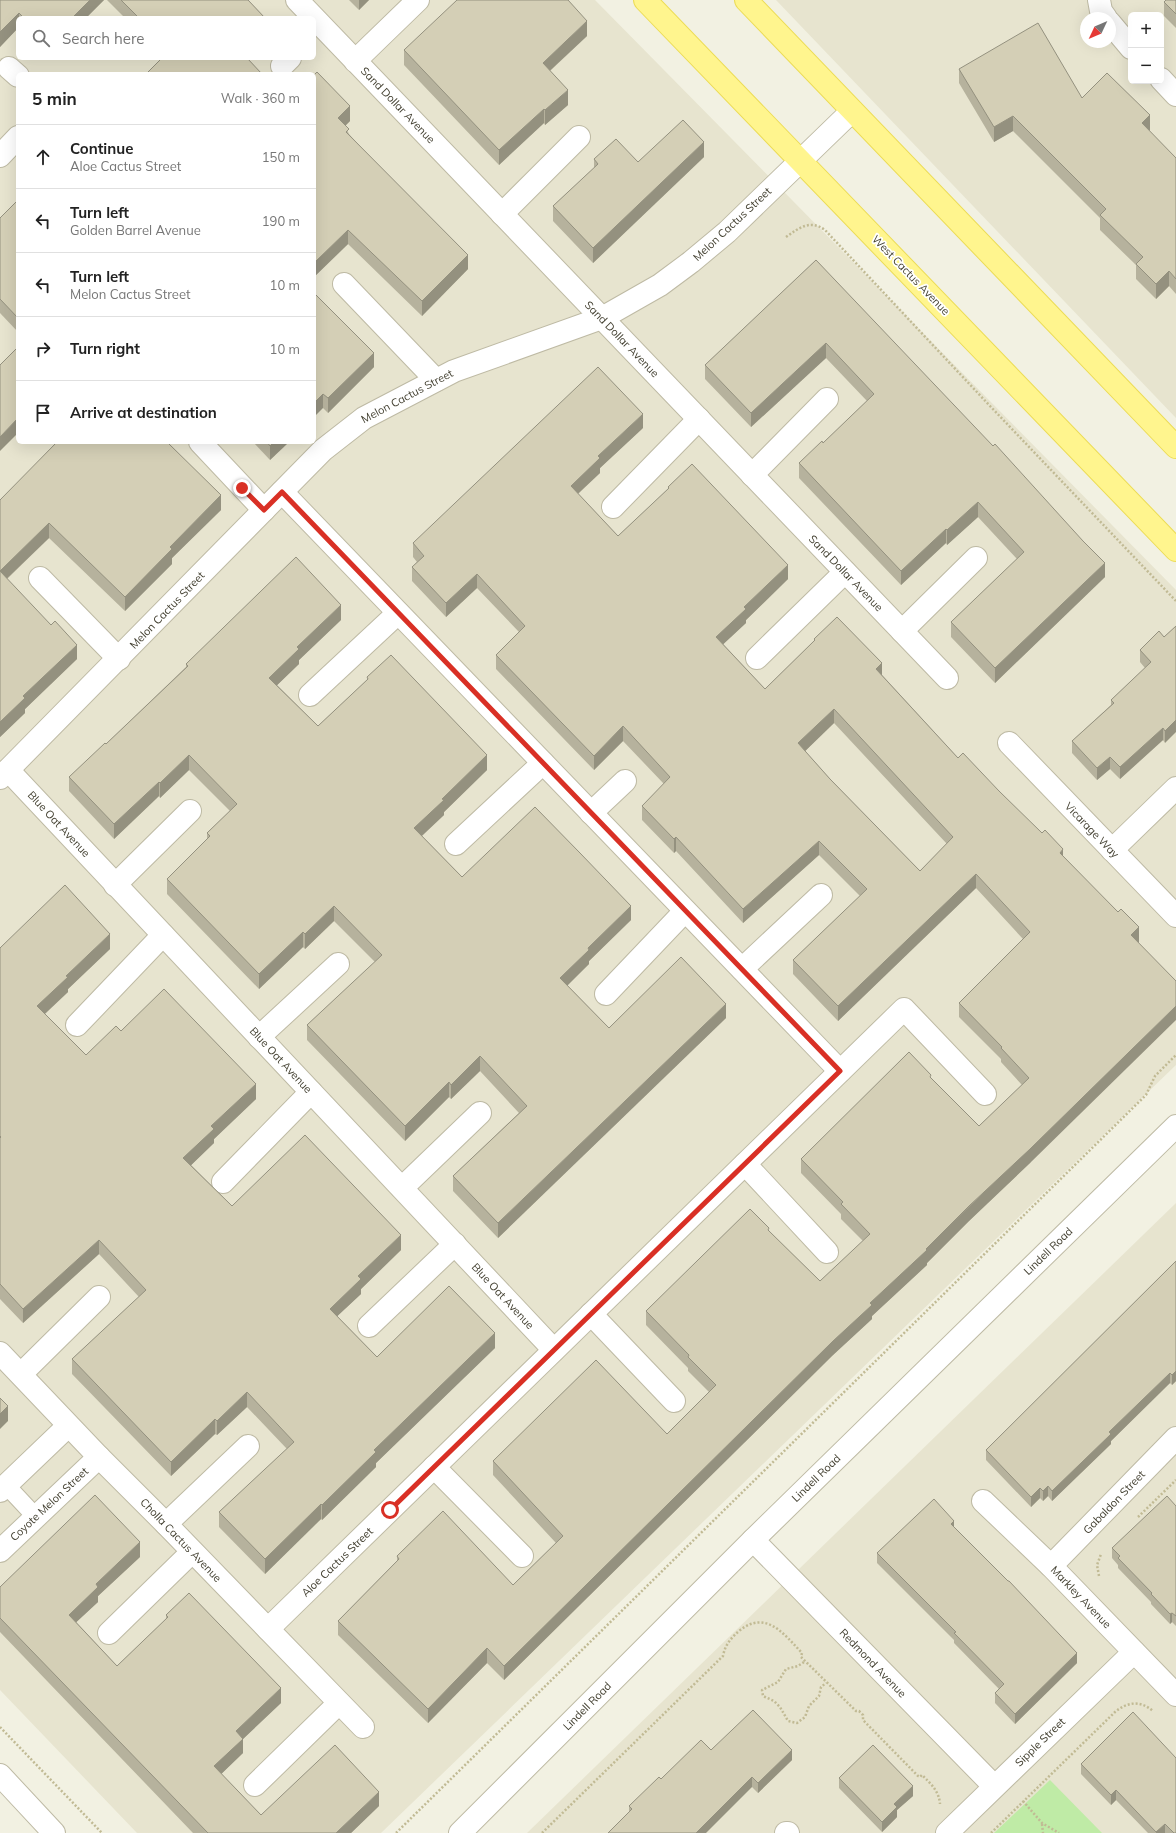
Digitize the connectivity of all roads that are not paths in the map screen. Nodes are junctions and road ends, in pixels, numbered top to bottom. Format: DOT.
graph roads {
  1 [pos="297,0"];
  2 [pos="418,0"];
  3 [pos="645,0"];
  4 [pos="746,0"];
  5 [pos="1099,0"];
  6 [pos="1102,12"];
  7 [pos="308,16"];
  8 [pos="318,30"];
  9 [pos="1116,30"];
  10 [pos="1128,44"];
  11 [pos="355,61"];
  12 [pos="1164,82"];
  13 [pos="1176,95"];
  14 [pos="852,111"];
  15 [pos="579,137"];
  16 [pos="16,139"];
  17 [pos="0,156"];
  18 [pos="800,160"];
  19 [pos="502,214"];
  20 [pos="344,284"];
  21 [pos="602,318"];
  22 [pos="436,380"];
  23 [pos="827,399"];
  24 [pos="699,419"];
  25 [pos="202,444"];
  26 [pos="1176,448"];
  27 [pos="752,475"];
  28 [pos="282,492"];
  29 [pos="613,507"];
  30 [pos="264,510"];
  31 [pos="1176,550"];
  32 [pos="976,558"];
  33 [pos="845,572"];
  34 [pos="40,578"];
  35 [pos="398,613"];
  36 [pos="902,631"];
  37 [pos="119,658"];
  38 [pos="757,658"];
  39 [pos="947,678"];
  40 [pos="310,695"];
  41 [pos="1009,743"];
  42 [pos="543,763"];
  43 [pos="4,774"];
  44 [pos="625,781"];
  45 [pos="1176,788"];
  46 [pos="190,811"];
  47 [pos="591,813"];
  48 [pos="456,844"];
  49 [pos="1112,850"];
  50 [pos="116,885"];
  51 [pos="821,895"];
  52 [pos="685,911"];
  53 [pos="1176,916"];
  54 [pos="163,936"];
  55 [pos="338,964"];
  56 [pos="742,969"];
  57 [pos="606,994"];
  58 [pos="77,1026"];
  59 [pos="259,1037"];
  60 [pos="840,1071"];
  61 [pos="311,1092"];
  62 [pos="985,1094"];
  63 [pos="480,1113"];
  64 [pos="1176,1126"];
  65 [pos="745,1164"];
  66 [pos="223,1182"];
  67 [pos="402,1188"];
  68 [pos="455,1244"];
  69 [pos="827,1252"];
  70 [pos="99,1297"];
  71 [pos="591,1314"];
  72 [pos="369,1326"];
  73 [pos="554,1350"];
  74 [pos="0,1353"];
  75 [pos="21,1374"];
  76 [pos="674,1401"];
  77 [pos="68,1426"];
  78 [pos="1176,1438"];
  79 [pos="248,1446"];
  80 [pos="98,1457"];
  81 [pos="434,1467"];
  82 [pos="3,1488"];
  83 [pos="983,1500"];
  84 [pos="35,1516"];
  85 [pos="166,1524"];
  86 [pos="752,1540"];
  87 [pos="0,1551"];
  88 [pos="192,1552"];
  89 [pos="522,1556"];
  90 [pos="1052,1566"];
  91 [pos="268,1629"];
  92 [pos="109,1633"];
  93 [pos="1134,1652"];
  94 [pos="1176,1695"];
  95 [pos="339,1703"];
  96 [pos="362,1727"];
  97 [pos="0,1775"];
  98 [pos="255,1785"];
  99 [pos="994,1786"];
  100 [pos="54,1833"];
  101 [pos="460,1833"];
  102 [pos="947,1833"];
  1 -- 7 [label="street, Sand Dollar Avenue"];
  2 -- 11 [label="street"];
  3 -- 18 [label="main road, West Cactus Avenue"];
  4 -- 14 [label="main road"];
  5 -- 6 [label="street"];
  8 -- 11 [label="street, Sand Dollar Avenue"];
  9 -- 10 [label="street"];
  11 -- 19 [label="street, Sand Dollar Avenue"];
  12 -- 13 [label="street"];
  14 -- 18 [label="street, Melon Cactus Street"];
  14 -- 26 [label="main road"];
  15 -- 19 [label="street"];
  16 -- 17 [label="street"];
  18 -- 21 [label="street, Melon Cactus Street"];
  18 -- 31 [label="main road, West Cactus Avenue"];
  19 -- 21 [label="street, Sand Dollar Avenue"];
  20 -- 22 [label="street"];
  21 -- 22 [label="street, Melon Cactus Street"];
  21 -- 24 [label="street, Sand Dollar Avenue"];
  22 -- 28 [label="street, Melon Cactus Street"];
  23 -- 27 [label="street"];
  24 -- 27 [label="street, Sand Dollar Avenue"];
  24 -- 29 [label="street"];
  25 -- 30 [label="street"];
  27 -- 33 [label="street, Sand Dollar Avenue"];
  28 -- 30 [label="street, Melon Cactus Street"];
  28 -- 35 [label="street"];
  30 -- 37 [label="street, Melon Cactus Street"];
  32 -- 36 [label="street"];
  33 -- 36 [label="street, Sand Dollar Avenue"];
  33 -- 38 [label="street"];
  34 -- 37 [label="street"];
  35 -- 40 [label="street"];
  35 -- 42 [label="street"];
  36 -- 39 [label="street, Sand Dollar Avenue"];
  37 -- 43 [label="street, Melon Cactus Street"];
  41 -- 49 [label="street, Vicarage Way"];
  42 -- 47 [label="street"];
  42 -- 48 [label="street"];
  43 -- 50 [label="street, Blue Oat Avenue"];
  44 -- 47 [label="street"];
  45 -- 49 [label="street"];
  46 -- 50 [label="street"];
  47 -- 52 [label="street"];
  49 -- 53 [label="street, Vicarage Way"];
  50 -- 54 [label="street, Blue Oat Avenue"];
  51 -- 56 [label="street"];
  52 -- 56 [label="street"];
  52 -- 57 [label="street"];
  54 -- 58 [label="street"];
  54 -- 59 [label="street, Blue Oat Avenue"];
  55 -- 59 [label="street"];
  56 -- 60 [label="street"];
  59 -- 61 [label="street, Blue Oat Avenue"];
  60 -- 62 [label="street, Aloe Cactus Street"];
  60 -- 65 [label="street, Aloe Cactus Street"];
  61 -- 66 [label="street"];
  61 -- 67 [label="street, Blue Oat Avenue"];
  63 -- 67 [label="street"];
  64 -- 86 [label="street, Lindell Road"];
  65 -- 69 [label="street"];
  65 -- 71 [label="street, Aloe Cactus Street"];
  67 -- 68 [label="street, Blue Oat Avenue"];
  68 -- 72 [label="street"];
  68 -- 73 [label="street, Blue Oat Avenue"];
  70 -- 75 [label="street"];
  71 -- 73 [label="street, Aloe Cactus Street"];
  71 -- 76 [label="street"];
  73 -- 81 [label="street, Aloe Cactus Street"];
  74 -- 75 [label="street, Cholla Cactus Avenue"];
  75 -- 77 [label="street, Cholla Cactus Avenue"];
  77 -- 80 [label="street, Cholla Cactus Avenue"];
  77 -- 82 [label="street"];
  78 -- 90 [label="street, Gabaldon Street"];
  79 -- 85 [label="street"];
  80 -- 84 [label="street, Coyote Melon Street"];
  80 -- 85 [label="street, Cholla Cactus Avenue"];
  81 -- 89 [label="street"];
  81 -- 91 [label="street, Aloe Cactus Street"];
  82 -- 84 [label="lane"];
  83 -- 90 [label="street, Markley Avenue"];
  84 -- 87 [label="street, Coyote Melon Street"];
  85 -- 88 [label="street, Cholla Cactus Avenue"];
  86 -- 99 [label="street, Redmond Avenue"];
  86 -- 101 [label="street, Lindell Road"];
  88 -- 91 [label="street, Cholla Cactus Avenue"];
  88 -- 92 [label="street"];
  90 -- 93 [label="street, Markley Avenue"];
  91 -- 95 [label="street, Cholla Cactus Avenue"];
  93 -- 94 [label="street, Markley Avenue"];
  93 -- 99 [label="street, Sipple Street"];
  95 -- 96 [label="street, Cholla Cactus Avenue"];
  95 -- 98 [label="street"];
  97 -- 100 [label="street"];
  99 -- 102 [label="street, Sipple Street"];
}
